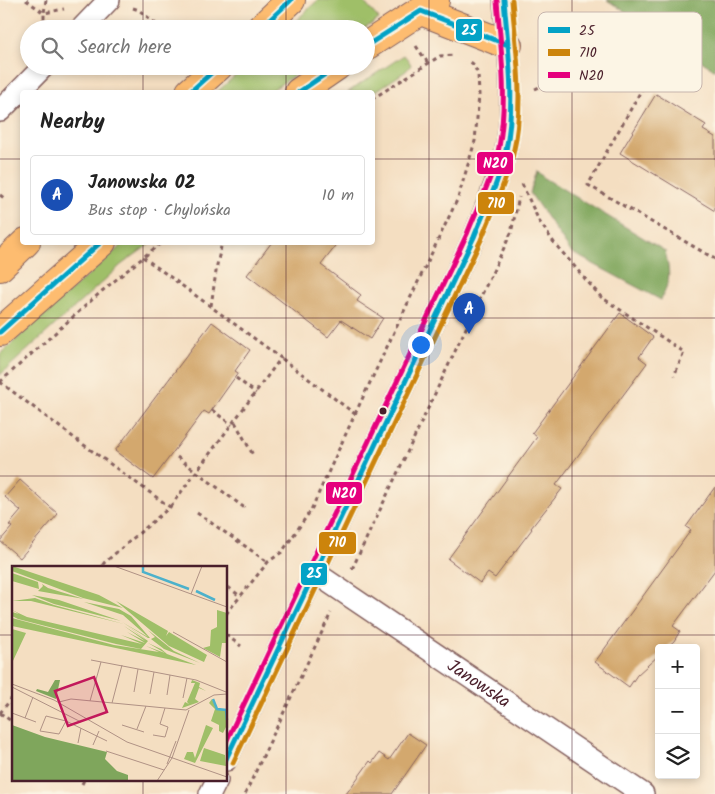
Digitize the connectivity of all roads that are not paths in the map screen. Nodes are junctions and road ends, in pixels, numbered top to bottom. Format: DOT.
graph roads {
  1 [pos="109,0"];
  2 [pos="291,0"];
  3 [pos="504,0"];
  4 [pos="429,5"];
  5 [pos="90,20"];
  6 [pos="270,20"];
  7 [pos="375,40"];
  8 [pos="508,45"];
  9 [pos="35,75"];
  10 [pos="209,75"];
  11 [pos="324,75"];
  12 [pos="21,90"];
  13 [pos="192,90"];
  14 [pos="301,90"];
  15 [pos="20,91"];
  16 [pos="0,112"];
  17 [pos="23,245"];
  18 [pos="99,245"];
  19 [pos="0,267"];
  20 [pos="0,332"];
  21 [pos="314,572"];
  22 [pos="228,756"];
  23 [pos="216,782"];
  24 [pos="210,794"];
  25 [pos="643,794"];
  1 -- 5 [label="street"];
  2 -- 6 [label="main road"];
  3 -- 8 [label="street"];
  4 -- 7 [label="main road"];
  4 -- 8 [label="main road"];
  8 -- 21 [label="street"];
  9 -- 12 [label="street"];
  10 -- 13 [label="main road"];
  11 -- 14 [label="main road"];
  15 -- 16 [label="street"];
  17 -- 19 [label="main road"];
  18 -- 20 [label="main road"];
  21 -- 22 [label="street"];
  21 -- 25 [label="street, Janowska"];
  23 -- 24 [label="street"];
}
